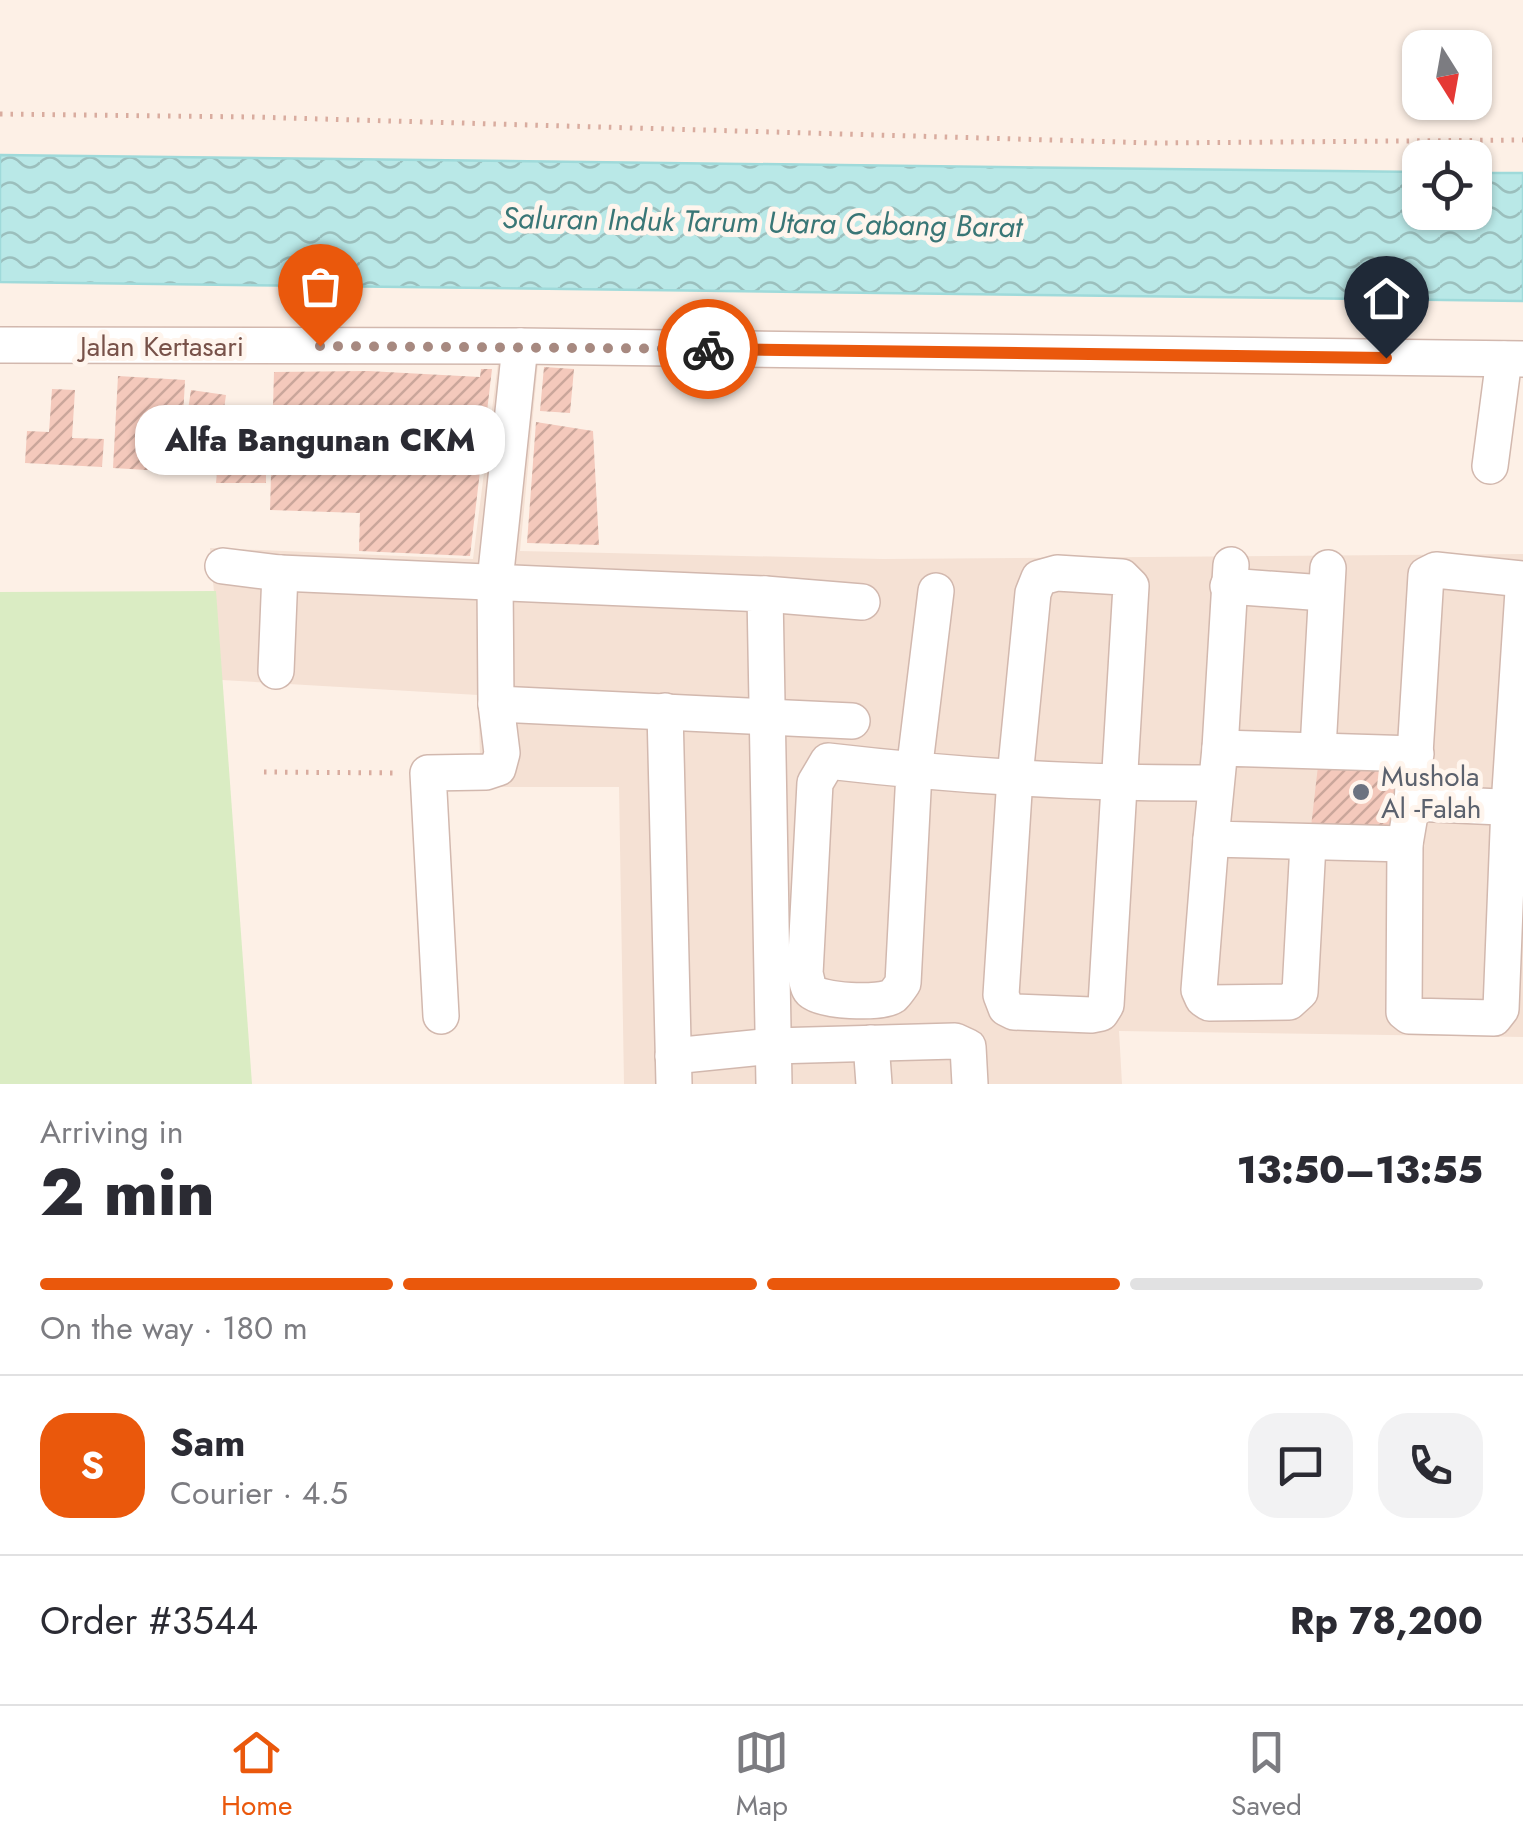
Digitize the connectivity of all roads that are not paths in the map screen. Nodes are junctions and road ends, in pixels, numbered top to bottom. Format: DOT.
graph roads {
  1 [pos="0,346"];
  2 [pos="520,346"];
  3 [pos="1514,359"];
  4 [pos="1490,466"];
  5 [pos="223,566"];
  6 [pos="280,573"];
  7 [pos="1523,579"];
  8 [pos="495,581"];
  9 [pos="936,591"];
  10 [pos="1523,591"];
  11 [pos="765,594"];
  12 [pos="862,602"];
  13 [pos="276,672"];
  14 [pos="496,704"];
  15 [pos="665,712"];
  16 [pos="765,716"];
  17 [pos="852,721"];
  18 [pos="1318,750"];
  19 [pos="1416,754"];
  20 [pos="1218,766"];
  21 [pos="914,772"];
  22 [pos="1014,777"];
  23 [pos="1119,784"];
  24 [pos="1412,803"];
  25 [pos="1516,807"];
  26 [pos="1211,839"];
  27 [pos="1308,844"];
  28 [pos="1404,844"];
  29 [pos="441,1016"];
  30 [pos="871,1043"];
  31 [pos="772,1046"];
  32 [pos="673,1070"];
  33 [pos="774,1084"];
  34 [pos="874,1084"];
  35 [pos="970,1084"];
  1 -- 2 [label="street, Jalan Kertasari"];
  2 -- 3 [label="street, Jalan Kertasari"];
  2 -- 8 [label="street"];
  3 -- 4 [label="street"];
  5 -- 6 [label="street"];
  6 -- 8 [label="street"];
  6 -- 13 [label="street"];
  7 -- 19 [label="street"];
  8 -- 11 [label="street"];
  8 -- 14 [label="street"];
  9 -- 21 [label="street"];
  10 -- 25 [label="street"];
  11 -- 12 [label="street"];
  11 -- 16 [label="street"];
  14 -- 15 [label="street"];
  14 -- 29 [label="street"];
  15 -- 16 [label="street"];
  15 -- 32 [label="street"];
  16 -- 17 [label="street"];
  16 -- 31 [label="street"];
  18 -- 19 [label="street"];
  18 -- 20 [label="street"];
  18 -- 20 [label="street"];
  19 -- 24 [label="street"];
  20 -- 23 [label="street"];
  20 -- 26 [label="street"];
  21 -- 21 [label="street"];
  21 -- 22 [label="street"];
  22 -- 23 [label="street"];
  22 -- 23 [label="street"];
  22 -- 23 [label="street"];
  24 -- 25 [label="street"];
  24 -- 28 [label="street"];
  25 -- 28 [label="street"];
  26 -- 27 [label="street"];
  26 -- 27 [label="street"];
  27 -- 28 [label="street"];
  30 -- 31 [label="street"];
  30 -- 34 [label="street"];
  30 -- 35 [label="street"];
  31 -- 32 [label="street"];
  31 -- 33 [label="street"];
}
